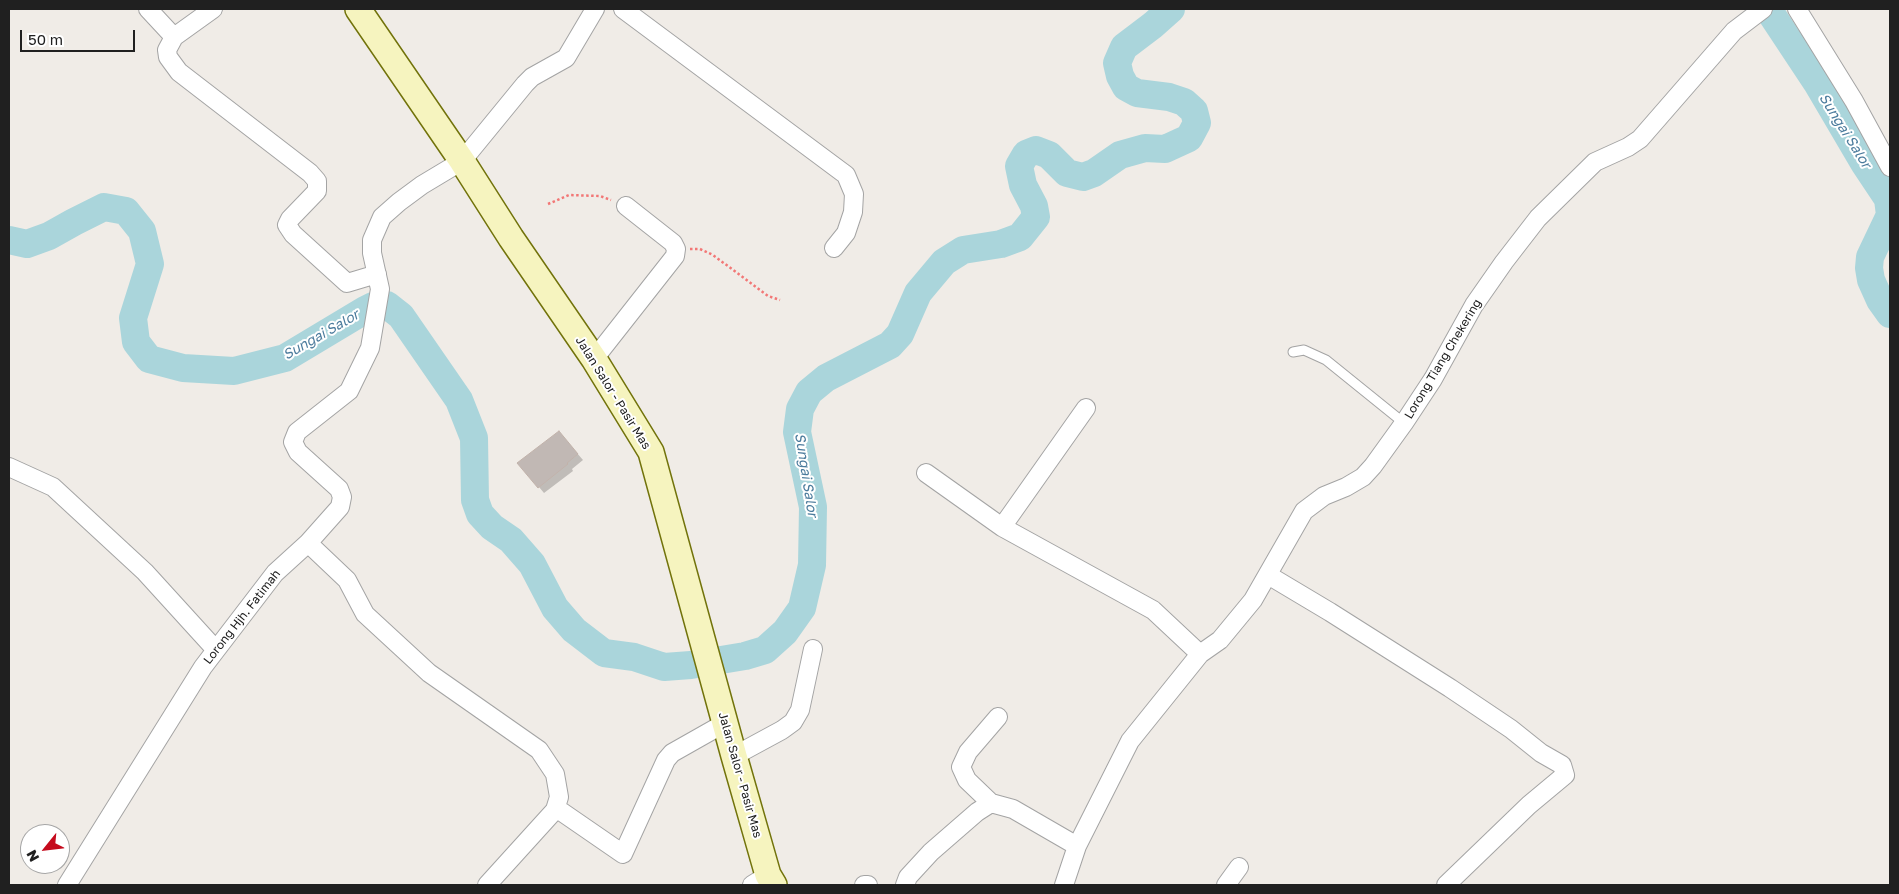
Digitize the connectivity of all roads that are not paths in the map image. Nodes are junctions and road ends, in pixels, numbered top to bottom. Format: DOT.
graph roads {
  1 [pos="148,9"];
  2 [pos="213,9"];
  3 [pos="358,9"];
  4 [pos="595,9"];
  5 [pos="623,9"];
  6 [pos="1797,9"];
  7 [pos="1761,10"];
  8 [pos="174,37"];
  9 [pos="462,161"];
  10 [pos="1890,167"];
  11 [pos="626,206"];
  12 [pos="834,248"];
  13 [pos="379,281"];
  14 [pos="1293,352"];
  15 [pos="594,359"];
  16 [pos="1086,408"];
  17 [pos="1404,423"];
  18 [pos="9,467"];
  19 [pos="926,473"];
  20 [pos="1002,527"];
  21 [pos="308,543"];
  22 [pos="1268,575"];
  23 [pos="216,650"];
  24 [pos="813,650"];
  25 [pos="1200,654"];
  26 [pos="998,717"];
  27 [pos="725,723"];
  28 [pos="734,756"];
  29 [pos="991,803"];
  30 [pos="555,810"];
  31 [pos="1077,846"];
  32 [pos="1239,867"];
  33 [pos="764,882"];
  34 [pos="68,885"];
  35 [pos="487,885"];
  36 [pos="864,885"];
  37 [pos="868,885"];
  38 [pos="905,885"];
  39 [pos="1064,885"];
  40 [pos="1226,885"];
  41 [pos="1446,885"];
  1 -- 8 [label="street"];
  2 -- 8 [label="street"];
  3 -- 9 [label="main road, Jalan Salor - Pasir Mas"];
  4 -- 9 [label="street, Lorong Hjh. Fatimah"];
  5 -- 12 [label="street"];
  6 -- 10 [label="street"];
  7 -- 17 [label="street, Lorong Tiang Chekering"];
  8 -- 13 [label="street"];
  9 -- 13 [label="street, Lorong Hjh. Fatimah"];
  9 -- 15 [label="main road, Jalan Salor - Pasir Mas"];
  11 -- 15 [label="street"];
  13 -- 21 [label="street, Lorong Hjh. Fatimah"];
  14 -- 17 [label="lane"];
  15 -- 27 [label="main road, Jalan Salor - Pasir Mas"];
  16 -- 20 [label="street"];
  17 -- 22 [label="street, Lorong Tiang Chekering"];
  18 -- 23 [label="street"];
  19 -- 20 [label="street"];
  20 -- 25 [label="street"];
  21 -- 23 [label="street, Lorong Hjh. Fatimah"];
  21 -- 30 [label="street"];
  22 -- 25 [label="street, Lorong Tiang Chekering"];
  22 -- 41 [label="street"];
  23 -- 34 [label="street, Lorong Hjh. Fatimah"];
  24 -- 28 [label="street"];
  25 -- 31 [label="street, Lorong Tiang Chekering"];
  26 -- 29 [label="street"];
  27 -- 28 [label="main road, Jalan Salor - Pasir Mas"];
  27 -- 30 [label="street"];
  28 -- 33 [label="main road, Jalan Salor - Pasir Mas"];
  29 -- 31 [label="street"];
  29 -- 38 [label="street"];
  30 -- 35 [label="street"];
  31 -- 39 [label="street, Lorong Tiang Chekering"];
  32 -- 40 [label="street"];
  36 -- 37 [label="street"];
}
